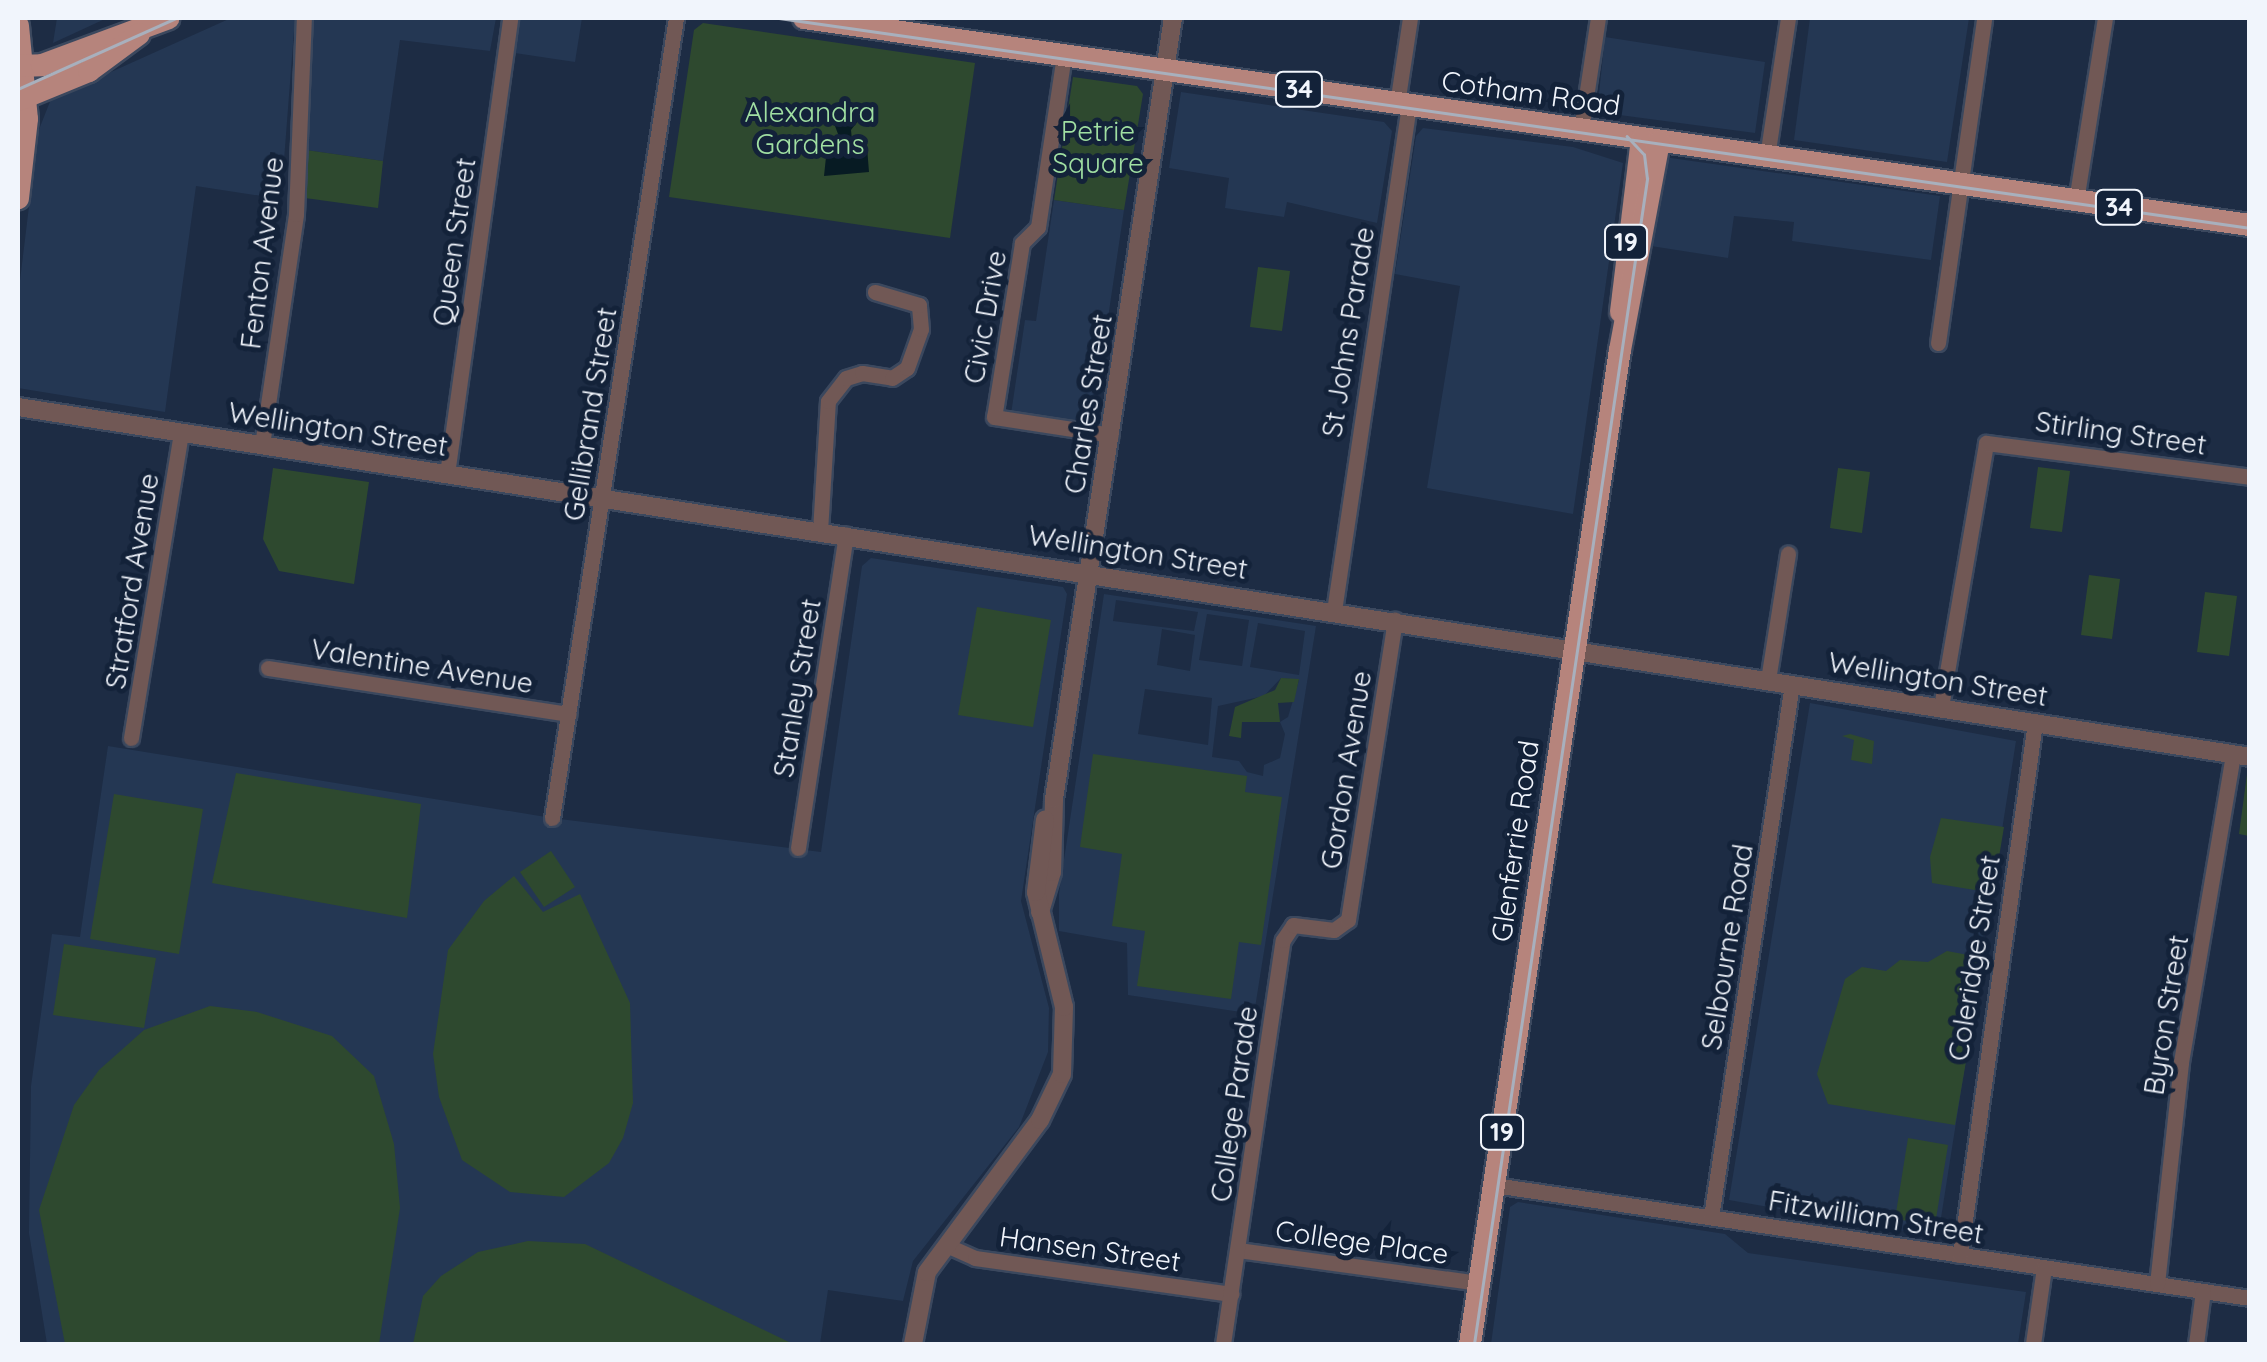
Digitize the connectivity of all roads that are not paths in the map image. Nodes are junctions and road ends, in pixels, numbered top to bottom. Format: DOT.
graph roads {
  1 [pos="169,18"];
  2 [pos="304,18"];
  3 [pos="510,18"];
  4 [pos="676,18"];
  5 [pos="804,18"];
  6 [pos="1173,18"];
  7 [pos="1410,18"];
  8 [pos="1598,18"];
  9 [pos="1788,18"];
  10 [pos="1985,18"];
  11 [pos="2105,18"];
  12 [pos="18,26"];
  13 [pos="941,27"];
  14 [pos="146,28"];
  15 [pos="1064,56"];
  16 [pos="20,66"];
  17 [pos="1165,70"];
  18 [pos="22,99"];
  19 [pos="1403,104"];
  20 [pos="1581,130"];
  21 [pos="1650,141"];
  22 [pos="1767,157"];
  23 [pos="1959,184"];
  24 [pos="18,198"];
  25 [pos="2076,201"];
  26 [pos="2250,225"];
  27 [pos="876,292"];
  28 [pos="1938,343"];
  29 [pos="18,408"];
  30 [pos="181,432"];
  31 [pos="1111,435"];
  32 [pos="262,445"];
  33 [pos="447,474"];
  34 [pos="2250,477"];
  35 [pos="602,497"];
  36 [pos="820,531"];
  37 [pos="846,535"];
  38 [pos="1788,554"];
  39 [pos="1090,572"];
  40 [pos="1330,610"];
  41 [pos="1394,620"];
  42 [pos="1574,648"];
  43 [pos="268,668"];
  44 [pos="1768,680"];
  45 [pos="1792,684"];
  46 [pos="1941,707"];
  47 [pos="568,714"];
  48 [pos="2035,723"];
  49 [pos="131,738"];
  50 [pos="2241,756"];
  51 [pos="552,818"];
  52 [pos="798,848"];
  53 [pos="1344,927"];
  54 [pos="1494,1185"];
  55 [pos="1711,1217"];
  56 [pos="946,1245"];
  57 [pos="1238,1250"];
  58 [pos="1954,1254"];
  59 [pos="2044,1268"];
  60 [pos="1480,1284"];
  61 [pos="2157,1284"];
  62 [pos="2203,1291"];
  63 [pos="1231,1294"];
  64 [pos="2250,1298"];
  65 [pos="913,1344"];
  66 [pos="1223,1344"];
  67 [pos="1470,1344"];
  68 [pos="2033,1344"];
  69 [pos="2196,1344"];
  1 -- 14 [label="main road"];
  2 -- 32 [label="street, Fenton Avenue"];
  3 -- 33 [label="street, Queen Street"];
  4 -- 35 [label="street, Gellibrand Street"];
  5 -- 13 [label="main road, Cotham Road / 34"];
  6 -- 17 [label="street, Charles Street"];
  7 -- 19 [label="street, St Johns Parade"];
  8 -- 20 [label="street"];
  9 -- 22 [label="street"];
  10 -- 23 [label="street"];
  11 -- 25 [label="street"];
  12 -- 16 [label="main road"];
  13 -- 15 [label="main road, Cotham Road / 34"];
  14 -- 16 [label="main road"];
  14 -- 18 [label="main road"];
  15 -- 17 [label="main road, Cotham Road / 34"];
  15 -- 31 [label="street, Civic Drive"];
  16 -- 18 [label="main road"];
  17 -- 19 [label="main road, Cotham Road / 34"];
  17 -- 31 [label="street, Charles Street"];
  18 -- 24 [label="main road"];
  19 -- 20 [label="main road, Cotham Road / 34"];
  19 -- 40 [label="street, St Johns Parade"];
  20 -- 21 [label="main road, Cotham Road / 34"];
  21 -- 22 [label="main road, Cotham Road / 34"];
  21 -- 42 [label="main road, Glenferrie Road / 19"];
  22 -- 23 [label="main road, Cotham Road / 34"];
  23 -- 25 [label="main road, Cotham Road / 34"];
  23 -- 28 [label="street"];
  25 -- 26 [label="main road, Cotham Road / 34"];
  27 -- 36 [label="street"];
  29 -- 30 [label="street, Wellington Street"];
  30 -- 32 [label="street, Wellington Street"];
  30 -- 49 [label="street, Stratford Avenue"];
  31 -- 39 [label="street, Charles Street"];
  32 -- 33 [label="street, Wellington Street"];
  33 -- 35 [label="street, Wellington Street"];
  34 -- 46 [label="street, Stirling Street"];
  35 -- 36 [label="street, Wellington Street"];
  35 -- 47 [label="street, Gellibrand Street"];
  36 -- 37 [label="street, Wellington Street"];
  37 -- 39 [label="street, Wellington Street"];
  37 -- 52 [label="street, Stanley Street"];
  38 -- 44 [label="street"];
  39 -- 40 [label="street, Wellington Street"];
  39 -- 56 [label="street, Charles Street"];
  40 -- 41 [label="street, Wellington Street"];
  41 -- 42 [label="street, Wellington Street"];
  41 -- 53 [label="street, Gordon Avenue"];
  42 -- 44 [label="street, Wellington Street"];
  42 -- 54 [label="main road, Glenferrie Road / 19"];
  43 -- 47 [label="street, Valentine Avenue"];
  44 -- 45 [label="street, Wellington Street"];
  45 -- 46 [label="street, Wellington Street"];
  45 -- 55 [label="street, Selbourne Road"];
  46 -- 48 [label="street, Wellington Street"];
  47 -- 51 [label="street, Gellibrand Street"];
  48 -- 50 [label="street, Wellington Street"];
  48 -- 58 [label="street, Coleridge Street"];
  50 -- 61 [label="street, Byron Street"];
  53 -- 57 [label="street, College Parade"];
  54 -- 55 [label="street, Fitzwilliam Street"];
  54 -- 60 [label="main road, Glenferrie Road / 19"];
  55 -- 58 [label="street, Fitzwilliam Street"];
  56 -- 63 [label="street, Hansen Street"];
  56 -- 65 [label="street, Charles Street"];
  57 -- 60 [label="street, College Place"];
  57 -- 63 [label="street, College Parade"];
  58 -- 59 [label="street, Fitzwilliam Street"];
  59 -- 61 [label="street, Fitzwilliam Street"];
  59 -- 68 [label="street"];
  60 -- 67 [label="main road, Glenferrie Road / 19"];
  61 -- 62 [label="street, Fitzwilliam Street"];
  62 -- 64 [label="street, Fitzwilliam Street"];
  62 -- 69 [label="street"];
  63 -- 66 [label="street, College Parade"];
}
